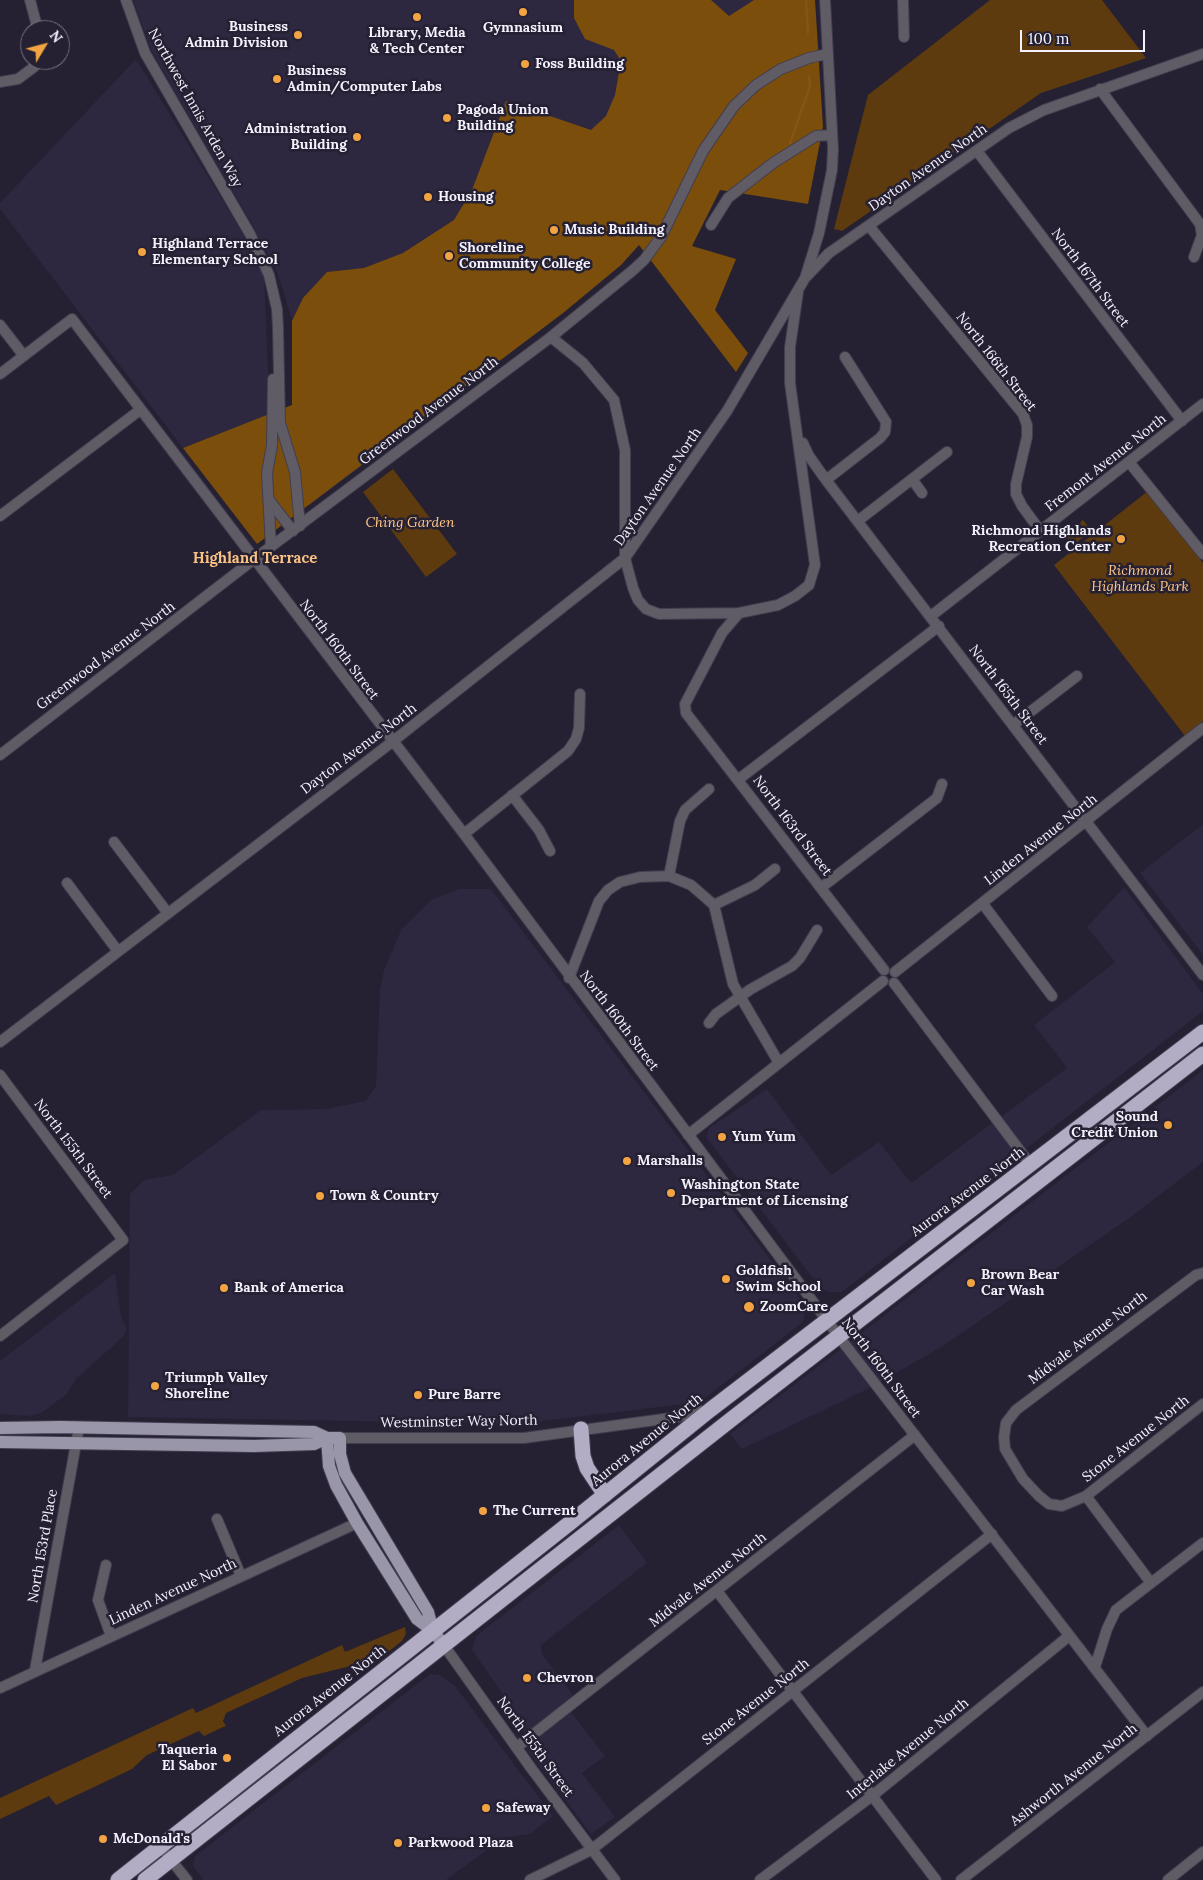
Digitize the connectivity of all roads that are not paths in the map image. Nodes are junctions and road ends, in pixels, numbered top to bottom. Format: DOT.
graph roads {
  1 [pos="30,0"];
  2 [pos="126,0"];
  3 [pos="825,0"];
  4 [pos="902,0"];
  5 [pos="35,20"];
  6 [pos="904,37"];
  7 [pos="827,54"];
  8 [pos="1203,54"];
  9 [pos="30,70"];
  10 [pos="0,82"];
  11 [pos="1100,89"];
  12 [pos="832,135"];
  13 [pos="977,151"];
  14 [pos="711,224"];
  15 [pos="869,226"];
  16 [pos="818,239"];
  17 [pos="832,251"];
  18 [pos="1194,256"];
  19 [pos="805,278"];
  20 [pos="798,291"];
  21 [pos="0,324"];
  22 [pos="278,328"];
  23 [pos="772,334"];
  24 [pos="550,337"];
  25 [pos="792,337"];
  26 [pos="24,356"];
  27 [pos="845,357"];
  28 [pos="0,374"];
  29 [pos="1203,404"];
  30 [pos="140,410"];
  31 [pos="1182,421"];
  32 [pos="798,428"];
  33 [pos="947,452"];
  34 [pos="1129,462"];
  35 [pos="912,479"];
  36 [pos="826,480"];
  37 [pos="922,493"];
  38 [pos="269,500"];
  39 [pos="0,516"];
  40 [pos="859,520"];
  41 [pos="297,528"];
  42 [pos="1041,532"];
  43 [pos="271,547"];
  44 [pos="1203,554"];
  45 [pos="625,558"];
  46 [pos="253,560"];
  47 [pos="739,613"];
  48 [pos="931,616"];
  49 [pos="939,626"];
  50 [pos="1077,676"];
  51 [pos="580,694"];
  52 [pos="1013,725"];
  53 [pos="1203,728"];
  54 [pos="392,742"];
  55 [pos="0,755"];
  56 [pos="739,779"];
  57 [pos="942,784"];
  58 [pos="709,789"];
  59 [pos="512,795"];
  60 [pos="1086,822"];
  61 [pos="464,834"];
  62 [pos="114,842"];
  63 [pos="550,851"];
  64 [pos="775,870"];
  65 [pos="669,876"];
  66 [pos="67,884"];
  67 [pos="822,887"];
  68 [pos="983,904"];
  69 [pos="714,905"];
  70 [pos="167,912"];
  71 [pos="817,930"];
  72 [pos="117,950"];
  73 [pos="1203,975"];
  74 [pos="889,977"];
  75 [pos="569,978"];
  76 [pos="1052,996"];
  77 [pos="740,998"];
  78 [pos="709,1023"];
  79 [pos="1203,1032"];
  80 [pos="0,1042"];
  81 [pos="1203,1054"];
  82 [pos="780,1064"];
  83 [pos="0,1075"];
  84 [pos="688,1135"];
  85 [pos="1062,1140"];
  86 [pos="1030,1164"];
  87 [pos="1057,1168"];
  88 [pos="1021,1194"];
  89 [pos="1203,1273"];
  90 [pos="827,1320"];
  91 [pos="0,1336"];
  92 [pos="839,1336"];
  93 [pos="1203,1404"];
  94 [pos="710,1410"];
  95 [pos="0,1428"];
  96 [pos="79,1428"];
  97 [pos="581,1430"];
  98 [pos="915,1435"];
  99 [pos="1004,1437"];
  100 [pos="327,1438"];
  101 [pos="340,1438"];
  102 [pos="77,1441"];
  103 [pos="0,1442"];
  104 [pos="605,1495"];
  105 [pos="1086,1496"];
  106 [pos="217,1519"];
  107 [pos="358,1523"];
  108 [pos="992,1534"];
  109 [pos="1203,1543"];
  110 [pos="106,1565"];
  111 [pos="240,1576"];
  112 [pos="1151,1583"];
  113 [pos="717,1591"];
  114 [pos="433,1631"];
  115 [pos="111,1636"];
  116 [pos="1069,1636"];
  117 [pos="443,1644"];
  118 [pos="1094,1667"];
  119 [pos="34,1670"];
  120 [pos="0,1688"];
  121 [pos="792,1691"];
  122 [pos="1203,1692"];
  123 [pos="1148,1736"];
  124 [pos="517,1748"];
  125 [pos="872,1796"];
  126 [pos="160,1846"];
  127 [pos="591,1850"];
  128 [pos="1203,1852"];
  129 [pos="170,1859"];
  130 [pos="118,1880"];
  131 [pos="145,1880"];
  132 [pos="187,1880"];
  133 [pos="530,1880"];
  134 [pos="614,1880"];
  135 [pos="760,1880"];
  136 [pos="936,1880"];
  137 [pos="961,1880"];
  138 [pos="1168,1880"];
  1 -- 5 [label="street"];
  2 -- 22 [label="street, Northwest Innis Arden Way"];
  3 -- 7 [label="street"];
  4 -- 6 [label="street"];
  7 -- 12 [label="street"];
  7 -- 24 [label="street, Greenwood Avenue North"];
  8 -- 11 [label="street, Dayton Avenue North"];
  9 -- 10 [label="street"];
  11 -- 13 [label="street, Dayton Avenue North"];
  11 -- 18 [label="street"];
  12 -- 14 [label="street"];
  12 -- 16 [label="street"];
  13 -- 15 [label="street, Dayton Avenue North"];
  13 -- 31 [label="street, North 167th Street"];
  15 -- 17 [label="street, Dayton Avenue North"];
  15 -- 42 [label="street, North 166th Street"];
  16 -- 17 [label="street"];
  16 -- 19 [label="street"];
  17 -- 19 [label="street, Dayton Avenue North"];
  19 -- 20 [label="street, Dayton Avenue North"];
  20 -- 23 [label="street, Dayton Avenue North"];
  20 -- 25 [label="street"];
  21 -- 26 [label="street"];
  22 -- 38 [label="street"];
  22 -- 41 [label="street"];
  23 -- 25 [label="street"];
  23 -- 45 [label="street, Dayton Avenue North"];
  24 -- 41 [label="street, Greenwood Avenue North"];
  24 -- 45 [label="street"];
  25 -- 32 [label="street"];
  26 -- 28 [label="street"];
  26 -- 30 [label="street, North 160th Street"];
  27 -- 36 [label="street"];
  29 -- 31 [label="street, Fremont Avenue North"];
  30 -- 39 [label="street"];
  30 -- 46 [label="street, North 160th Street"];
  31 -- 34 [label="street, Fremont Avenue North"];
  32 -- 36 [label="street, North 165th Street"];
  32 -- 47 [label="street"];
  33 -- 35 [label="street"];
  34 -- 42 [label="street, Fremont Avenue North"];
  34 -- 44 [label="street"];
  35 -- 37 [label="street"];
  35 -- 40 [label="street"];
  36 -- 40 [label="street, North 165th Street"];
  38 -- 41 [label="street"];
  38 -- 43 [label="street"];
  40 -- 48 [label="street, North 165th Street"];
  41 -- 43 [label="street, Greenwood Avenue North"];
  42 -- 48 [label="street, Fremont Avenue North"];
  43 -- 46 [label="street, Greenwood Avenue North"];
  45 -- 47 [label="street"];
  45 -- 54 [label="street, Dayton Avenue North"];
  46 -- 54 [label="street, North 160th Street"];
  46 -- 55 [label="street, Greenwood Avenue North"];
  47 -- 56 [label="street, North 163rd Street"];
  48 -- 49 [label="street, North 165th Street"];
  49 -- 52 [label="street, North 165th Street"];
  49 -- 56 [label="street"];
  50 -- 52 [label="street"];
  51 -- 59 [label="street"];
  52 -- 60 [label="street, North 165th Street"];
  53 -- 60 [label="street, Linden Avenue North"];
  54 -- 61 [label="street, North 160th Street"];
  54 -- 70 [label="street, Dayton Avenue North"];
  56 -- 67 [label="street, North 163rd Street"];
  57 -- 67 [label="street"];
  58 -- 65 [label="street"];
  59 -- 61 [label="street"];
  59 -- 63 [label="street"];
  60 -- 68 [label="street, Linden Avenue North"];
  60 -- 73 [label="street, North 165th Street"];
  61 -- 75 [label="street, North 160th Street"];
  62 -- 70 [label="street"];
  64 -- 69 [label="street"];
  65 -- 69 [label="street"];
  65 -- 75 [label="street"];
  66 -- 72 [label="street"];
  67 -- 74 [label="street, North 163rd Street"];
  68 -- 74 [label="street, Linden Avenue North"];
  68 -- 76 [label="street"];
  69 -- 77 [label="street"];
  70 -- 72 [label="street, Dayton Avenue North"];
  71 -- 77 [label="street"];
  72 -- 80 [label="street, Dayton Avenue North"];
  74 -- 82 [label="street, Linden Avenue North"];
  74 -- 86 [label="street, North 163rd Street"];
  75 -- 84 [label="street, North 160th Street"];
  77 -- 78 [label="street"];
  77 -- 82 [label="street"];
  79 -- 85 [label="highway, Aurora Avenue North"];
  81 -- 87 [label="highway"];
  82 -- 84 [label="street, Linden Avenue North"];
  83 -- 91 [label="street, North 155th Street"];
  84 -- 90 [label="street, North 160th Street"];
  85 -- 86 [label="highway, Aurora Avenue North"];
  85 -- 87 [label="main road"];
  86 -- 88 [label="main road"];
  86 -- 90 [label="highway, Aurora Avenue North"];
  87 -- 88 [label="highway"];
  88 -- 92 [label="highway"];
  89 -- 99 [label="street, Midvale Avenue North"];
  90 -- 92 [label="street, North 160th Street"];
  90 -- 94 [label="highway, Aurora Avenue North"];
  92 -- 98 [label="street, North 160th Street"];
  92 -- 117 [label="highway"];
  93 -- 105 [label="street, Stone Avenue North"];
  94 -- 97 [label="street, Westminster Way North"];
  94 -- 104 [label="highway, Aurora Avenue North"];
  95 -- 96 [label="main road, Westminster Way North"];
  96 -- 100 [label="main road, Westminster Way North"];
  96 -- 102 [label="street, North 153rd Place"];
  97 -- 101 [label="street, Westminster Way North"];
  97 -- 104 [label="highway"];
  98 -- 108 [label="street, North 160th Street"];
  98 -- 113 [label="street, Midvale Avenue North"];
  99 -- 105 [label="street, Stone Avenue North"];
  100 -- 101 [label="main road, Westminster Way North"];
  100 -- 102 [label="main road, Westminster Way North"];
  100 -- 107 [label="main road, North 155th Street"];
  101 -- 114 [label="main road, North 155th Street"];
  102 -- 103 [label="main road, Westminster Way North"];
  102 -- 119 [label="street, North 153rd Place"];
  104 -- 114 [label="highway, Aurora Avenue North"];
  105 -- 112 [label="street"];
  106 -- 111 [label="street"];
  107 -- 111 [label="street, Linden Avenue North"];
  107 -- 114 [label="main road, North 155th Street"];
  108 -- 116 [label="street, North 160th Street"];
  108 -- 121 [label="street, Stone Avenue North"];
  109 -- 112 [label="street"];
  110 -- 115 [label="street"];
  111 -- 115 [label="street, Linden Avenue North"];
  112 -- 118 [label="street"];
  113 -- 121 [label="street"];
  113 -- 124 [label="street, Midvale Avenue North"];
  114 -- 117 [label="main road, North 155th Street"];
  114 -- 126 [label="highway, Aurora Avenue North"];
  115 -- 119 [label="street, Linden Avenue North"];
  116 -- 118 [label="street, North 160th Street"];
  116 -- 125 [label="street, Interlake Avenue North"];
  117 -- 124 [label="street, North 155th Street"];
  117 -- 129 [label="highway"];
  118 -- 123 [label="street, North 160th Street"];
  119 -- 120 [label="street, Linden Avenue North"];
  121 -- 125 [label="street"];
  121 -- 127 [label="street, Stone Avenue North"];
  122 -- 123 [label="street, Ashworth Avenue North"];
  123 -- 137 [label="street, Ashworth Avenue North"];
  124 -- 127 [label="street, North 155th Street"];
  125 -- 135 [label="street, Interlake Avenue North"];
  125 -- 136 [label="street"];
  126 -- 129 [label="street"];
  126 -- 130 [label="highway, Aurora Avenue North"];
  127 -- 133 [label="street, Stone Avenue North"];
  127 -- 134 [label="street, North 155th Street"];
  128 -- 138 [label="street"];
  129 -- 131 [label="highway"];
  129 -- 132 [label="street"];
}
